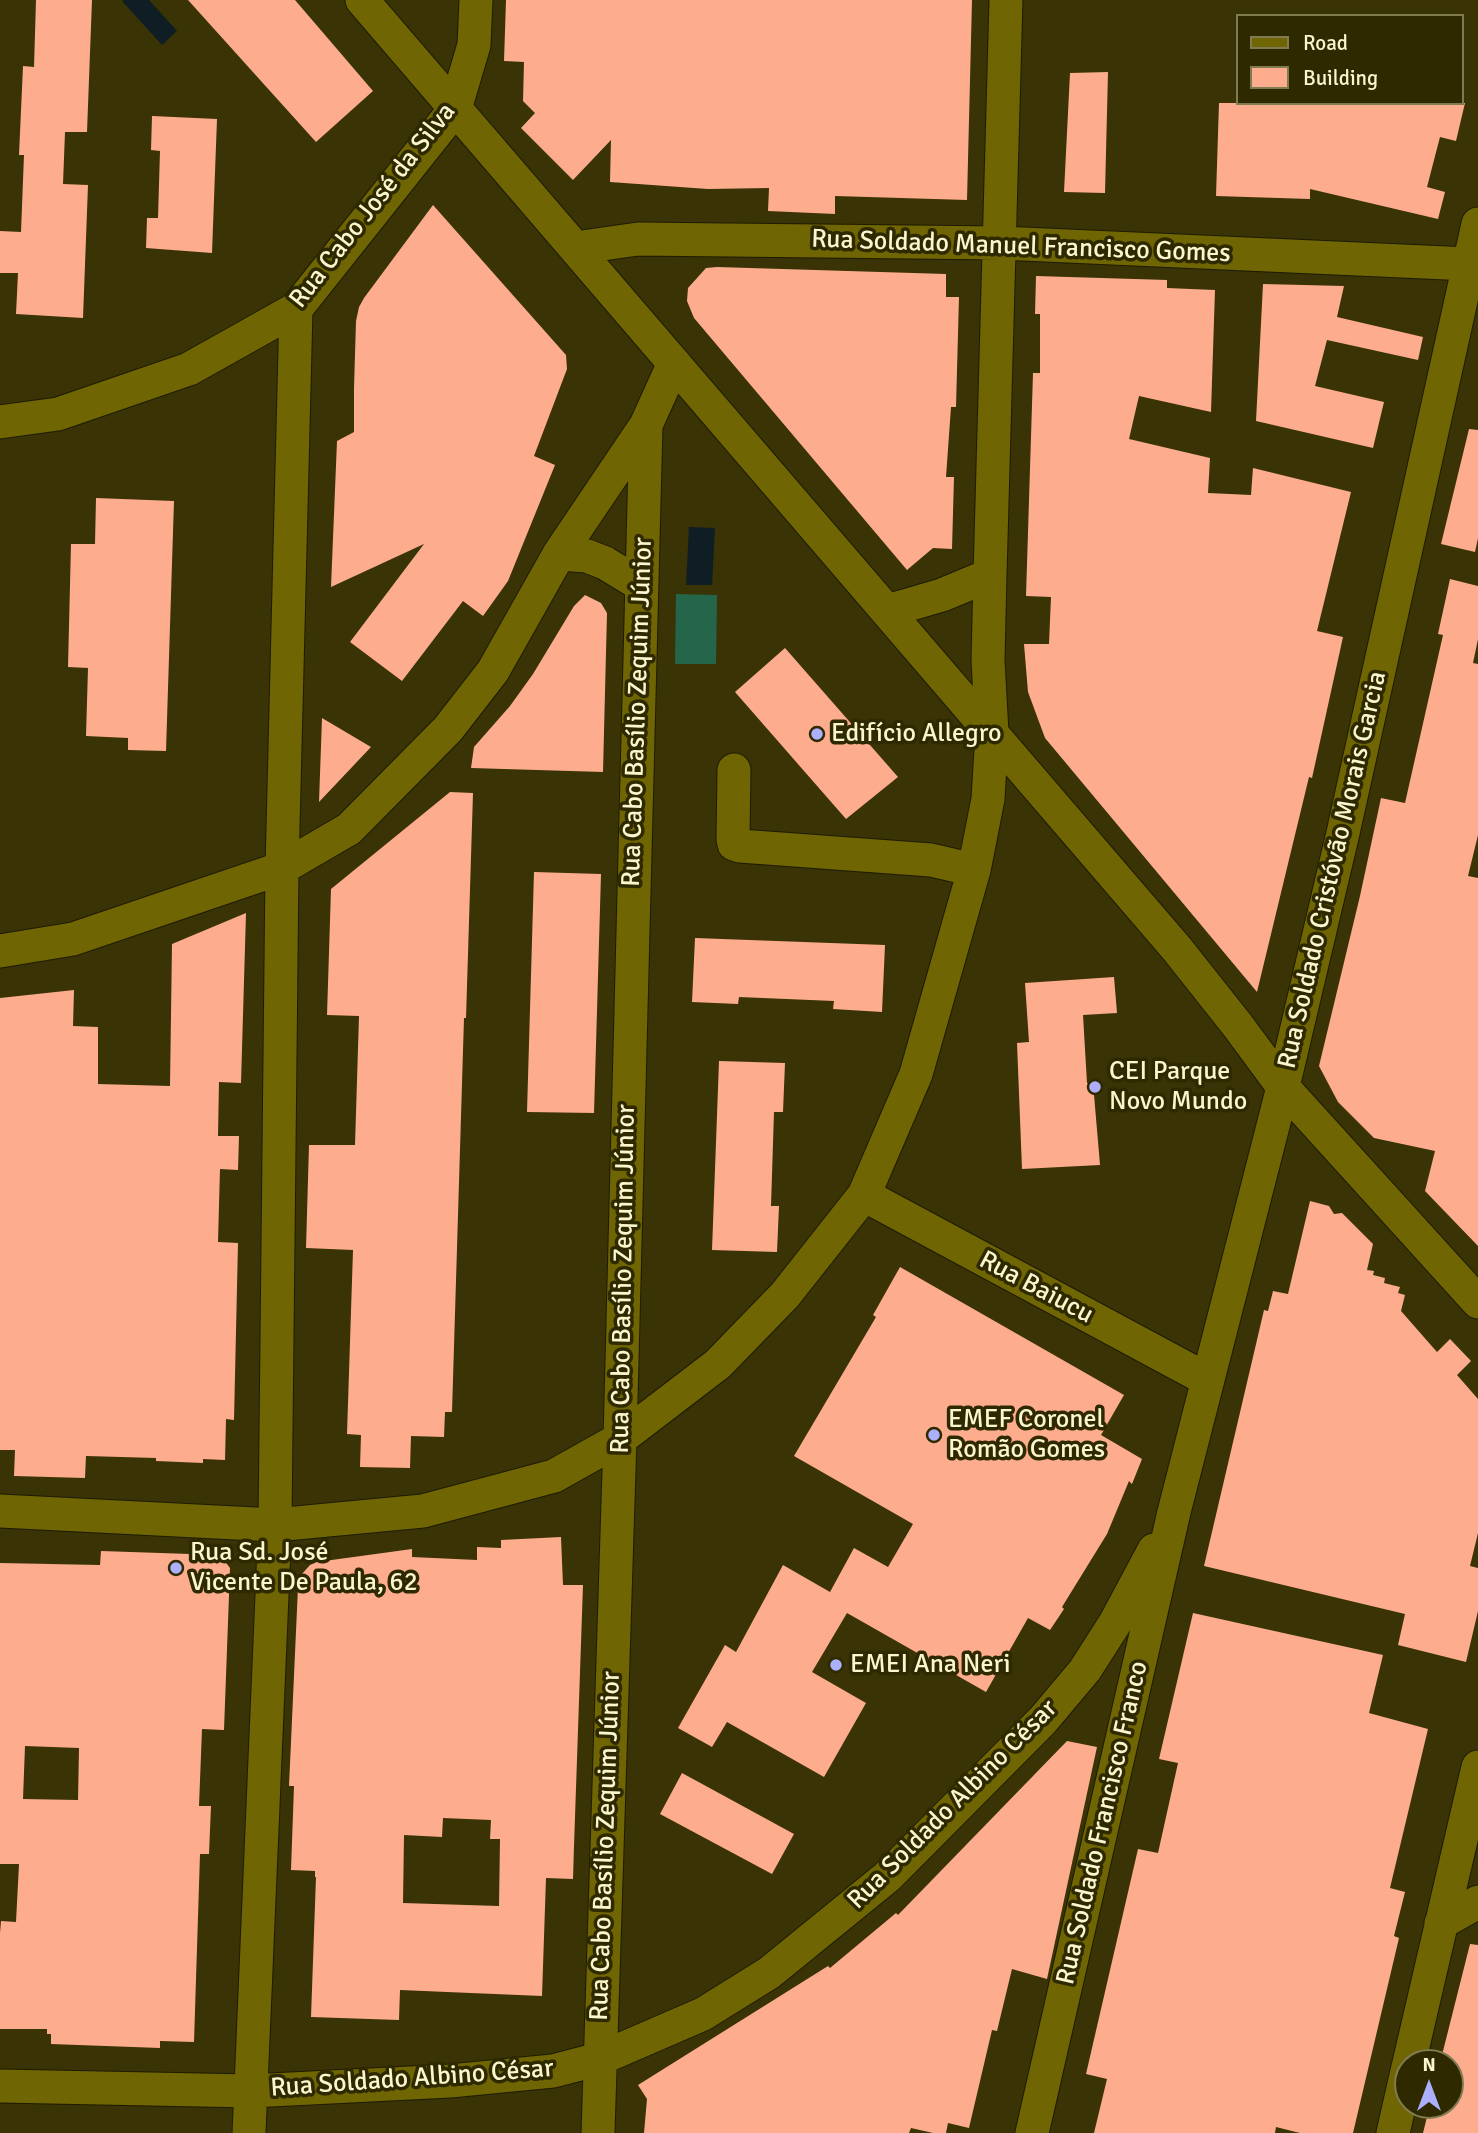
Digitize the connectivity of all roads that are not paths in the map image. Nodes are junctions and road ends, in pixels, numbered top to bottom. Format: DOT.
graph roads {
  1 [pos="362,0"];
  2 [pos="475,0"];
  3 [pos="1006,0"];
  4 [pos="455,109"];
  5 [pos="1478,224"];
  6 [pos="1000,243"];
  7 [pos="575,248"];
  8 [pos="1469,264"];
  9 [pos="296,309"];
  10 [pos="674,363"];
  11 [pos="0,422"];
  12 [pos="646,425"];
  13 [pos="559,554"];
  14 [pos="990,575"];
  15 [pos="641,585"];
  16 [pos="887,611"];
  17 [pos="992,733"];
  18 [pos="734,770"];
  19 [pos="282,868"];
  20 [pos="974,870"];
  21 [pos="0,951"];
  22 [pos="1283,1087"];
  23 [pos="864,1195"];
  24 [pos="1478,1302"];
  25 [pos="1208,1380"];
  26 [pos="620,1439"];
  27 [pos="0,1511"];
  28 [pos="1174,1512"];
  29 [pos="275,1525"];
  30 [pos="1478,1767"];
  31 [pos="1478,1902"];
  32 [pos="1441,1923"];
  33 [pos="1412,2049"];
  34 [pos="599,2059"];
  35 [pos="0,2086"];
  36 [pos="251,2091"];
  37 [pos="249,2133"];
  38 [pos="598,2133"];
  39 [pos="1032,2133"];
  1 -- 4 [label="street"];
  2 -- 4 [label="street, Rua Cabo José da Silva"];
  3 -- 6 [label="street"];
  4 -- 7 [label="street"];
  4 -- 9 [label="street, Rua Cabo José da Silva"];
  5 -- 8 [label="street, Rua Soldado Cristóvão Morais Garcia"];
  6 -- 7 [label="street, Rua Soldado Manuel Francisco Gomes"];
  6 -- 8 [label="street, Rua Soldado Manuel Francisco Gomes"];
  6 -- 14 [label="street"];
  7 -- 10 [label="street"];
  8 -- 22 [label="street, Rua Soldado Cristóvão Morais Garcia"];
  9 -- 11 [label="street, Rua Cabo José da Silva"];
  9 -- 19 [label="street"];
  10 -- 12 [label="street"];
  10 -- 16 [label="street"];
  12 -- 13 [label="street"];
  12 -- 15 [label="street, Rua Cabo Basílio Zequim Júnior"];
  13 -- 15 [label="street"];
  13 -- 19 [label="street"];
  14 -- 16 [label="street"];
  14 -- 17 [label="street"];
  15 -- 26 [label="street, Rua Cabo Basílio Zequim Júnior"];
  16 -- 17 [label="street"];
  17 -- 20 [label="street"];
  17 -- 22 [label="street"];
  18 -- 20 [label="street"];
  19 -- 21 [label="street"];
  19 -- 29 [label="street"];
  20 -- 23 [label="street"];
  22 -- 24 [label="street"];
  22 -- 25 [label="street, Rua Soldado Cristóvão Morais Garcia"];
  23 -- 25 [label="street, Rua Baiucu"];
  23 -- 26 [label="street"];
  25 -- 28 [label="street, Rua Soldado Cristóvão Morais Garcia"];
  26 -- 29 [label="street"];
  26 -- 34 [label="street, Rua Cabo Basílio Zequim Júnior"];
  27 -- 29 [label="street"];
  28 -- 34 [label="street, Rua Soldado Albino César"];
  28 -- 39 [label="street, Rua Soldado Francisco Franco"];
  29 -- 36 [label="street"];
  30 -- 32 [label="street"];
  31 -- 32 [label="street"];
  32 -- 33 [label="street"];
  34 -- 36 [label="street, Rua Soldado Albino César"];
  34 -- 38 [label="street, Rua Cabo Basílio Zequim Júnior"];
  35 -- 36 [label="street, Rua Soldado Albino César"];
  36 -- 37 [label="street"];
}
